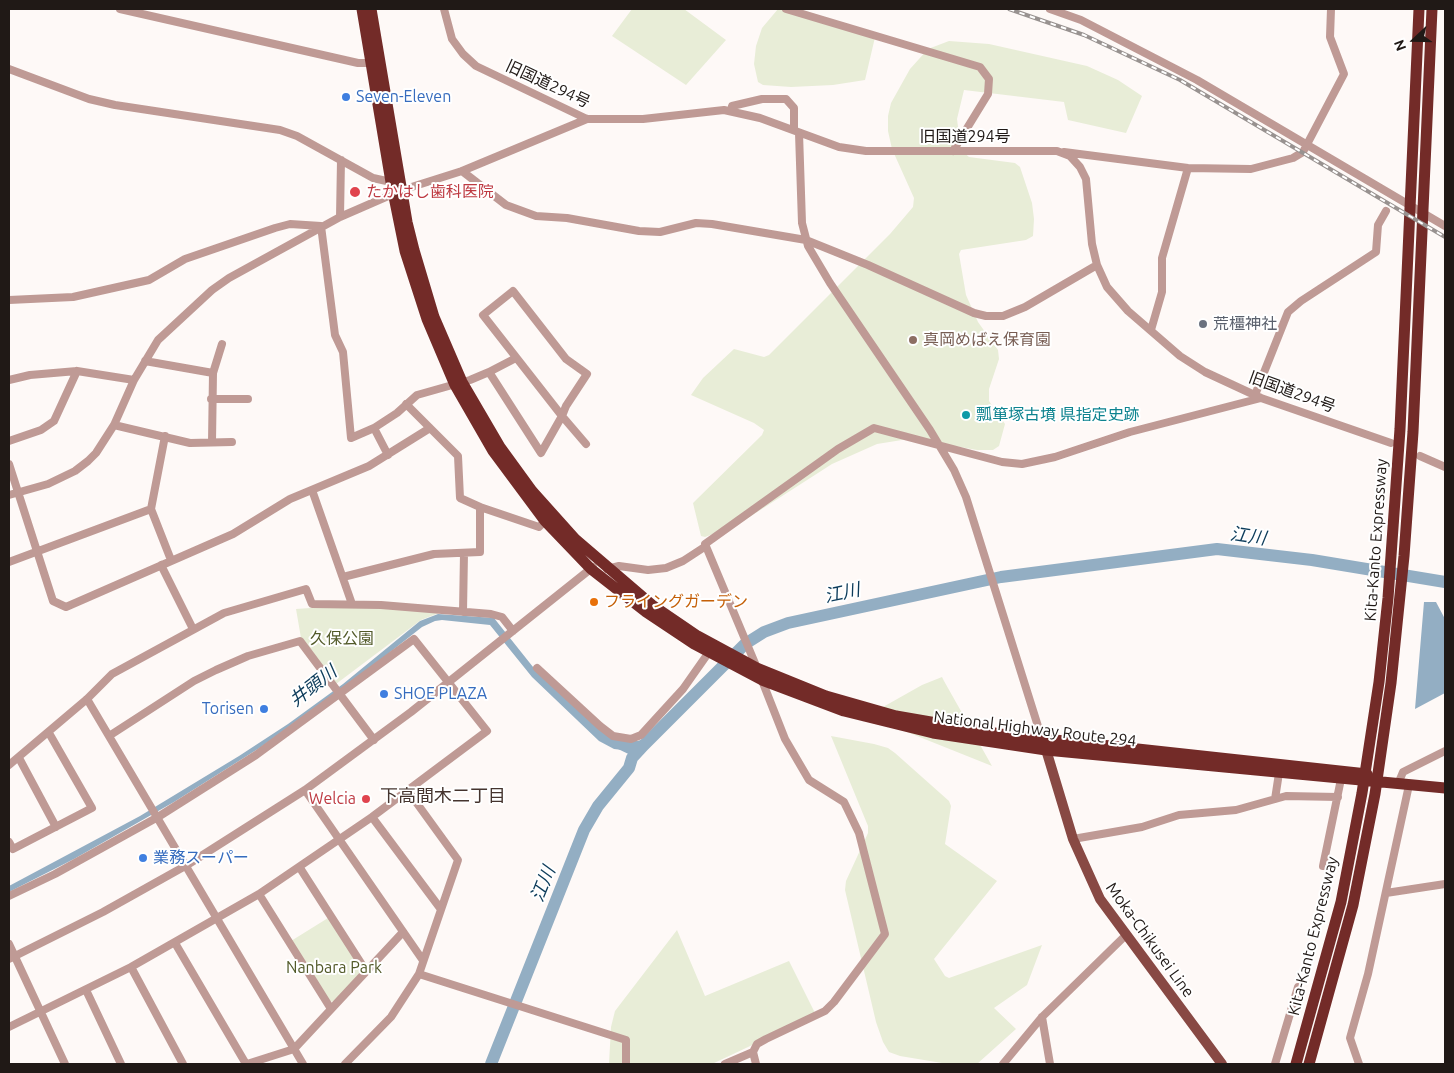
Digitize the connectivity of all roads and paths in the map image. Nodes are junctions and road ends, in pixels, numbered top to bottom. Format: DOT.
graph roads {
  1 [pos="120,9"];
  2 [pos="362,9"];
  3 [pos="371,9"];
  4 [pos="444,9"];
  5 [pos="786,9"];
  6 [pos="1050,9"];
  7 [pos="1331,9"];
  8 [pos="1419,9"];
  9 [pos="1432,9"];
  10 [pos="376,63"];
  11 [pos="9,69"];
  12 [pos="731,111"];
  13 [pos="587,119"];
  14 [pos="797,132"];
  15 [pos="1307,144"];
  16 [pos="953,150"];
  17 [pos="1057,151"];
  18 [pos="341,160"];
  19 [pos="1188,168"];
  20 [pos="462,171"];
  21 [pos="391,182"];
  22 [pos="398,193"];
  23 [pos="1386,212"];
  24 [pos="340,217"];
  25 [pos="321,226"];
  26 [pos="1445,226"];
  27 [pos="806,240"];
  28 [pos="1096,266"];
  29 [pos="9,300"];
  30 [pos="1151,330"];
  31 [pos="222,344"];
  32 [pos="516,358"];
  33 [pos="145,361"];
  34 [pos="78,371"];
  35 [pos="489,372"];
  36 [pos="213,373"];
  37 [pos="9,380"];
  38 [pos="134,380"];
  39 [pos="458,384"];
  40 [pos="1258,396"];
  41 [pos="211,399"];
  42 [pos="248,399"];
  43 [pos="406,404"];
  44 [pos="562,416"];
  45 [pos="114,425"];
  46 [pos="374,428"];
  47 [pos="430,428"];
  48 [pos="165,436"];
  49 [pos="9,441"];
  50 [pos="212,442"];
  51 [pos="232,442"];
  52 [pos="1391,443"];
  53 [pos="586,444"];
  54 [pos="940,446"];
  55 [pos="388,455"];
  56 [pos="1420,456"];
  57 [pos="9,464"];
  58 [pos="1445,468"];
  59 [pos="312,490"];
  60 [pos="18,492"];
  61 [pos="9,495"];
  62 [pos="480,507"];
  63 [pos="151,509"];
  64 [pos="545,521"];
  65 [pos="706,546"];
  66 [pos="37,553"];
  67 [pos="464,553"];
  68 [pos="171,560"];
  69 [pos="9,562"];
  70 [pos="162,565"];
  71 [pos="599,566"];
  72 [pos="343,577"];
  73 [pos="352,604"];
  74 [pos="463,612"];
  75 [pos="192,629"];
  76 [pos="512,632"];
  77 [pos="714,652"];
  78 [pos="737,663"];
  79 [pos="537,668"];
  80 [pos="757,668"];
  81 [pos="762,680"];
  82 [pos="449,682"];
  83 [pos="339,695"];
  84 [pos="87,699"];
  85 [pos="48,732"];
  86 [pos="109,736"];
  87 [pos="374,740"];
  88 [pos="1044,744"];
  89 [pos="1445,751"];
  90 [pos="18,758"];
  91 [pos="9,765"];
  92 [pos="1280,773"];
  93 [pos="1341,779"];
  94 [pos="1445,781"];
  95 [pos="1403,782"];
  96 [pos="1445,788"];
  97 [pos="305,790"];
  98 [pos="408,791"];
  99 [pos="1338,797"];
  100 [pos="1275,799"];
  101 [pos="158,817"];
  102 [pos="372,817"];
  103 [pos="56,826"];
  104 [pos="1073,839"];
  105 [pos="340,840"];
  106 [pos="9,842"];
  107 [pos="186,866"];
  108 [pos="1323,866"];
  109 [pos="300,868"];
  110 [pos="1445,884"];
  111 [pos="1386,893"];
  112 [pos="258,894"];
  113 [pos="9,896"];
  114 [pos="440,908"];
  115 [pos="218,918"];
  116 [pos="403,932"];
  117 [pos="1126,935"];
  118 [pos="175,943"];
  119 [pos="9,944"];
  120 [pos="12,957"];
  121 [pos="422,959"];
  122 [pos="131,967"];
  123 [pos="366,971"];
  124 [pos="419,974"];
  125 [pos="1298,987"];
  126 [pos="86,990"];
  127 [pos="331,1009"];
  128 [pos="41,1012"];
  129 [pos="1042,1017"];
  130 [pos="9,1027"];
  131 [pos="294,1049"];
  132 [pos="753,1052"];
  133 [pos="65,1064"];
  134 [pos="121,1064"];
  135 [pos="182,1064"];
  136 [pos="246,1064"];
  137 [pos="303,1064"];
  138 [pos="345,1064"];
  139 [pos="626,1064"];
  140 [pos="725,1064"];
  141 [pos="756,1064"];
  142 [pos="1003,1064"];
  143 [pos="1050,1064"];
  144 [pos="1222,1064"];
  145 [pos="1275,1064"];
  146 [pos="1296,1064"];
  147 [pos="1309,1064"];
  148 [pos="1359,1064"];
  1 -- 10 [label="street"];
  2 -- 10 [label="highway, National Highway Route 294"];
  3 -- 10 [label="highway, National Highway Route 294"];
  4 -- 13 [label="street, 旧国道294号"];
  5 -- 16 [label="street"];
  6 -- 15 [label="street"];
  7 -- 15 [label="street"];
  8 -- 146 [label="highway, Kita-Kanto Expressway"];
  9 -- 147 [label="highway, Kita-Kanto Expressway"];
  10 -- 21 [label="highway, National Highway Route 294"];
  10 -- 22 [label="highway, National Highway Route 294"];
  11 -- 18 [label="street"];
  12 -- 13 [label="street, 旧国道294号"];
  12 -- 14 [label="street, 旧国道294号"];
  12 -- 14 [label="street"];
  13 -- 20 [label="street"];
  14 -- 16 [label="street, 旧国道294号"];
  14 -- 27 [label="street"];
  15 -- 19 [label="street"];
  15 -- 26 [label="street"];
  16 -- 17 [label="street, 旧国道294号"];
  17 -- 19 [label="street"];
  17 -- 28 [label="street, 旧国道294号"];
  18 -- 21 [label="street"];
  18 -- 24 [label="street"];
  19 -- 30 [label="street"];
  20 -- 22 [label="street"];
  20 -- 27 [label="street"];
  21 -- 22 [label="highway, National Highway Route 294"];
  22 -- 24 [label="street"];
  22 -- 39 [label="highway, National Highway Route 294"];
  23 -- 40 [label="street"];
  24 -- 25 [label="street"];
  25 -- 29 [label="street"];
  25 -- 33 [label="street"];
  25 -- 46 [label="street"];
  27 -- 28 [label="street"];
  27 -- 54 [label="street"];
  28 -- 30 [label="street, 旧国道294号"];
  30 -- 40 [label="street, 旧国道294号"];
  31 -- 36 [label="street"];
  32 -- 35 [label="street"];
  32 -- 44 [label="street"];
  32 -- 44 [label="street"];
  33 -- 36 [label="street"];
  33 -- 38 [label="street"];
  34 -- 37 [label="street"];
  34 -- 38 [label="street"];
  34 -- 49 [label="street"];
  35 -- 39 [label="street"];
  35 -- 44 [label="street"];
  36 -- 41 [label="street"];
  38 -- 45 [label="street"];
  39 -- 43 [label="street"];
  39 -- 64 [label="highway, National Highway Route 294"];
  39 -- 71 [label="highway, National Highway Route 294"];
  40 -- 52 [label="street, 旧国道294号"];
  40 -- 54 [label="street"];
  41 -- 42 [label="street"];
  41 -- 50 [label="street"];
  43 -- 46 [label="street"];
  43 -- 47 [label="street"];
  44 -- 53 [label="street"];
  45 -- 48 [label="street"];
  45 -- 60 [label="street"];
  46 -- 55 [label="street"];
  47 -- 55 [label="street"];
  47 -- 62 [label="street"];
  48 -- 50 [label="street"];
  48 -- 63 [label="street"];
  50 -- 51 [label="street"];
  54 -- 65 [label="street"];
  54 -- 88 [label="street"];
  55 -- 59 [label="street"];
  56 -- 58 [label="street"];
  57 -- 60 [label="street"];
  59 -- 68 [label="street"];
  59 -- 72 [label="street"];
  60 -- 61 [label="street"];
  60 -- 66 [label="street"];
  62 -- 64 [label="street"];
  62 -- 67 [label="street"];
  63 -- 66 [label="street"];
  63 -- 68 [label="street"];
  64 -- 71 [label="highway, National Highway Route 294"];
  65 -- 71 [label="street"];
  65 -- 80 [label="street"];
  66 -- 69 [label="street"];
  66 -- 70 [label="street"];
  67 -- 72 [label="street"];
  67 -- 74 [label="street"];
  68 -- 70 [label="street"];
  70 -- 75 [label="street"];
  71 -- 76 [label="street"];
  71 -- 77 [label="highway, National Highway Route 294"];
  71 -- 77 [label="highway, National Highway Route 294"];
  72 -- 73 [label="street"];
  73 -- 74 [label="street"];
  73 -- 75 [label="street"];
  74 -- 76 [label="street"];
  75 -- 84 [label="street"];
  76 -- 82 [label="street"];
  77 -- 78 [label="highway, National Highway Route 294"];
  77 -- 79 [label="street"];
  78 -- 80 [label="highway, National Highway Route 294"];
  78 -- 81 [label="highway, National Highway Route 294"];
  80 -- 81 [label="street"];
  80 -- 88 [label="highway, National Highway Route 294"];
  81 -- 88 [label="highway, National Highway Route 294"];
  81 -- 132 [label="street"];
  82 -- 83 [label="street"];
  82 -- 87 [label="street"];
  82 -- 98 [label="street"];
  83 -- 86 [label="street"];
  83 -- 87 [label="street"];
  83 -- 101 [label="street"];
  84 -- 85 [label="street"];
  84 -- 86 [label="street"];
  85 -- 90 [label="street"];
  85 -- 103 [label="street"];
  86 -- 101 [label="street"];
  87 -- 97 [label="street"];
  88 -- 92 [label="highway, National Highway Route 294"];
  88 -- 95 [label="highway, National Highway Route 294"];
  88 -- 104 [label="main road, Moka-Chikusei Line"];
  89 -- 95 [label="street"];
  90 -- 91 [label="street"];
  90 -- 103 [label="street"];
  92 -- 93 [label="highway, National Highway Route 294"];
  92 -- 100 [label="street"];
  93 -- 95 [label="highway, National Highway Route 294"];
  93 -- 99 [label="street"];
  94 -- 95 [label="highway, National Highway Route 294"];
  95 -- 96 [label="highway, National Highway Route 294"];
  95 -- 111 [label="street"];
  97 -- 105 [label="street"];
  97 -- 107 [label="street"];
  98 -- 102 [label="street"];
  98 -- 114 [label="street"];
  99 -- 100 [label="street"];
  99 -- 108 [label="street"];
  100 -- 104 [label="street"];
  101 -- 107 [label="street"];
  101 -- 113 [label="street"];
  102 -- 105 [label="street"];
  102 -- 114 [label="street"];
  103 -- 106 [label="street"];
  104 -- 117 [label="main road, Moka-Chikusei Line"];
  105 -- 109 [label="street"];
  105 -- 116 [label="street"];
  107 -- 115 [label="street"];
  107 -- 120 [label="street"];
  109 -- 112 [label="street"];
  109 -- 123 [label="street"];
  110 -- 111 [label="street"];
  111 -- 148 [label="street"];
  112 -- 115 [label="street"];
  112 -- 127 [label="street"];
  114 -- 121 [label="street"];
  115 -- 118 [label="street"];
  115 -- 131 [label="street"];
  116 -- 121 [label="street"];
  116 -- 123 [label="street"];
  117 -- 129 [label="street"];
  117 -- 144 [label="main road, Moka-Chikusei Line"];
  118 -- 122 [label="street"];
  118 -- 136 [label="street"];
  119 -- 120 [label="street"];
  120 -- 128 [label="street"];
  121 -- 124 [label="street"];
  122 -- 126 [label="street"];
  122 -- 135 [label="street"];
  123 -- 127 [label="street"];
  124 -- 138 [label="street"];
  124 -- 139 [label="street"];
  125 -- 145 [label="street"];
  126 -- 128 [label="street"];
  126 -- 134 [label="street"];
  127 -- 131 [label="street"];
  128 -- 130 [label="street"];
  128 -- 133 [label="street"];
  129 -- 142 [label="street"];
  129 -- 143 [label="street"];
  131 -- 136 [label="street"];
  131 -- 137 [label="street"];
  132 -- 140 [label="street"];
  132 -- 141 [label="street"];
}
